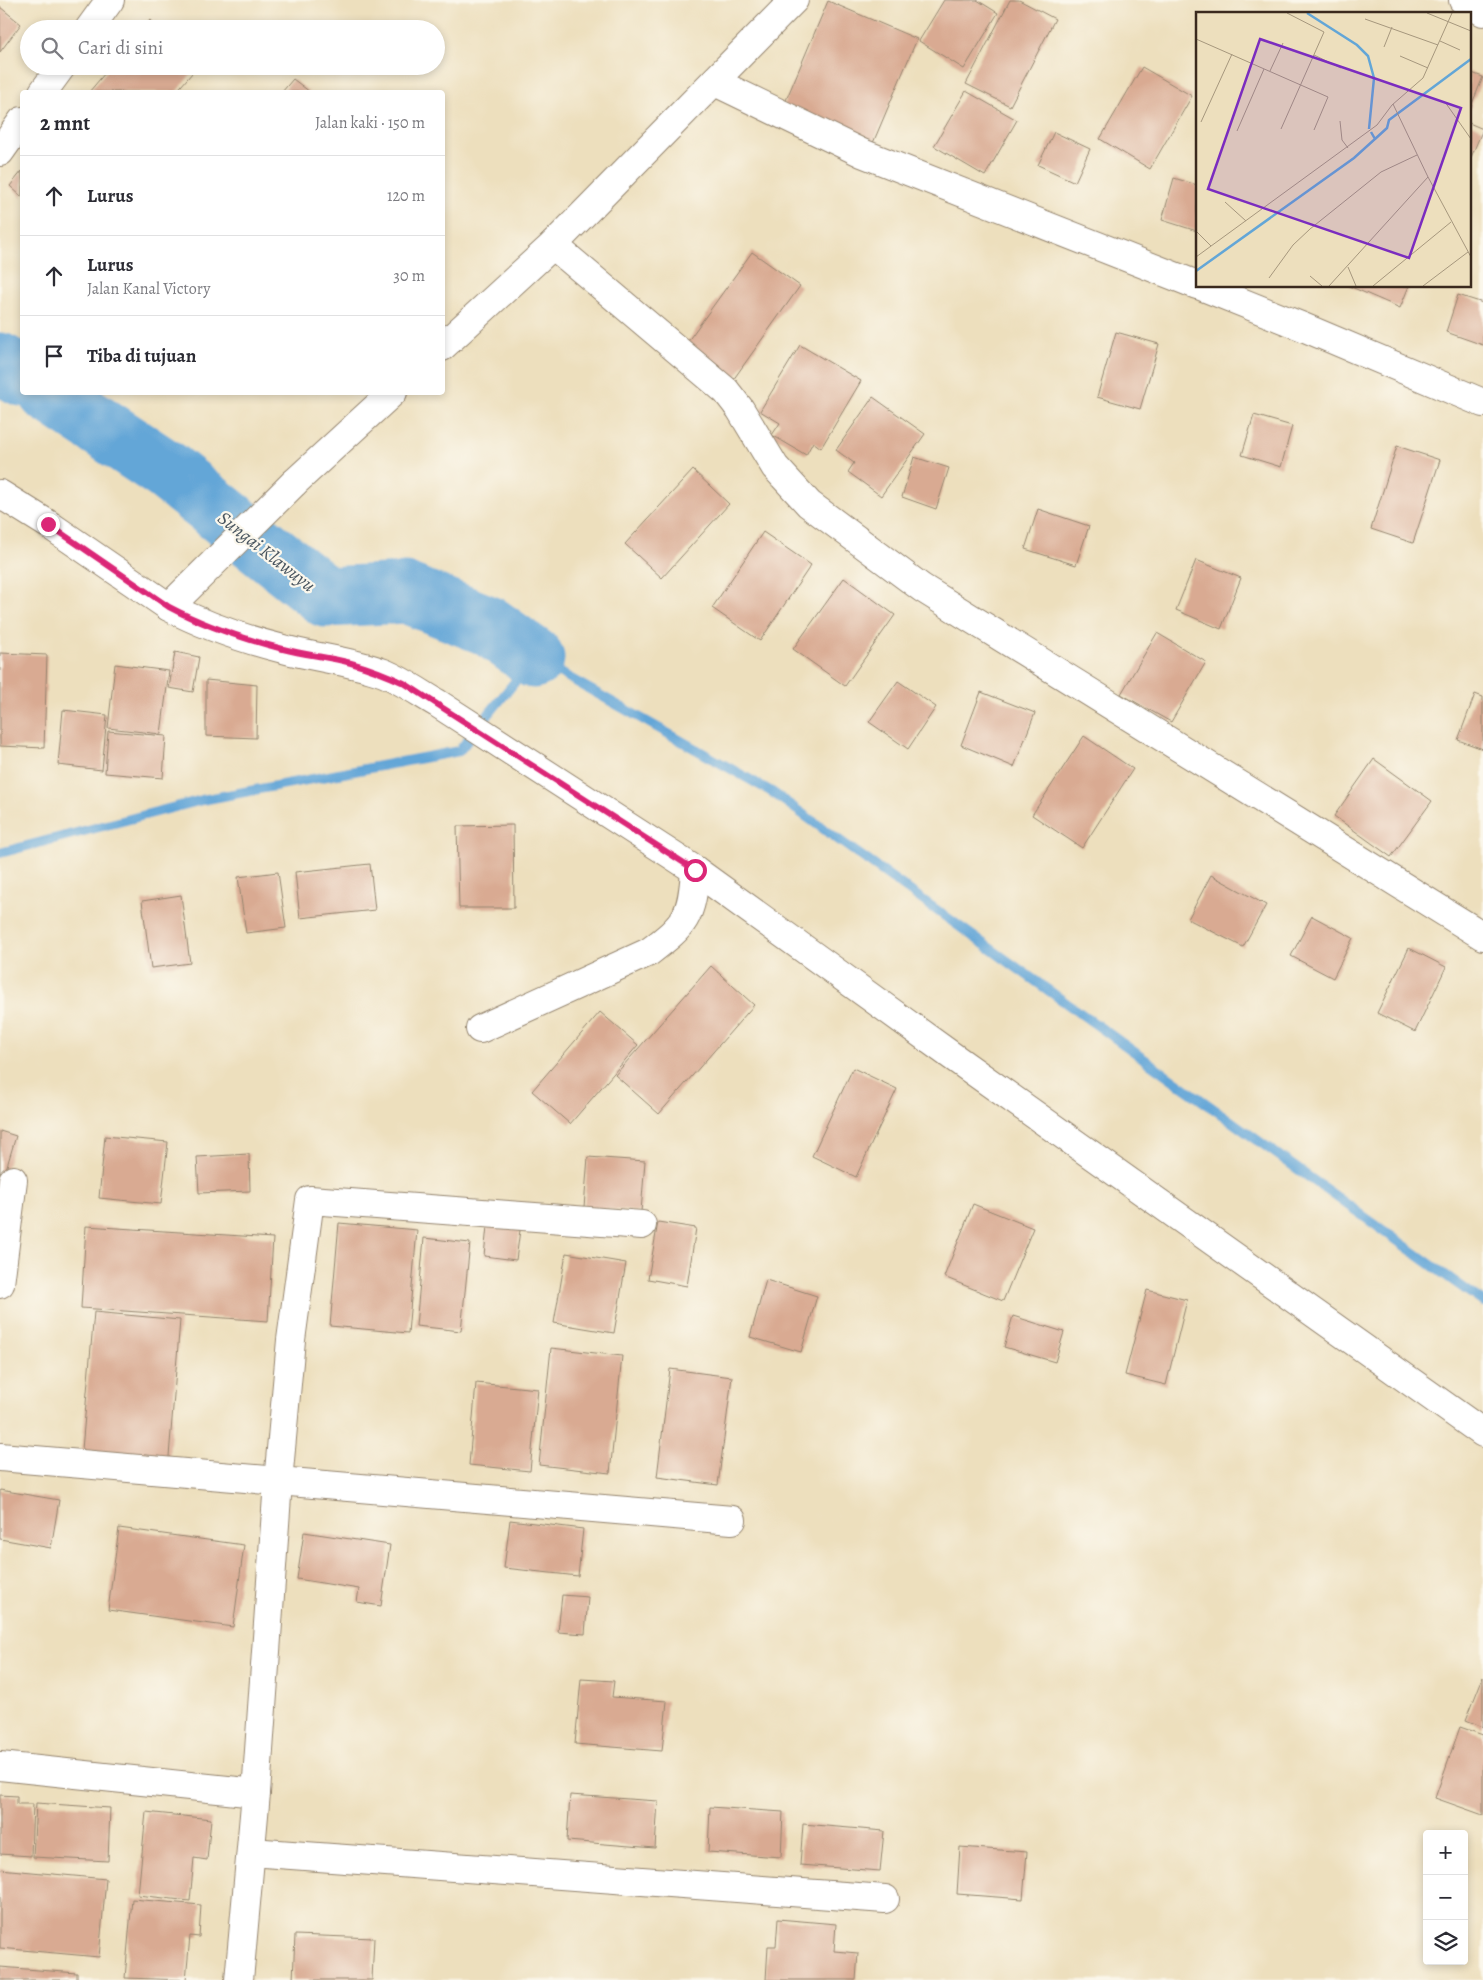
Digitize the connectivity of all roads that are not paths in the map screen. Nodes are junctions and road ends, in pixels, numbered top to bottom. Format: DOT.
graph roads {
  1 [pos="110,0"];
  2 [pos="794,0"];
  3 [pos="1463,0"];
  4 [pos="1483,12"];
  5 [pos="96,20"];
  6 [pos="55,75"];
  7 [pos="715,82"];
  8 [pos="44,90"];
  9 [pos="20,124"];
  10 [pos="0,152"];
  11 [pos="553,245"];
  12 [pos="1196,284"];
  13 [pos="1206,288"];
  14 [pos="445,344"];
  15 [pos="389,395"];
  16 [pos="1483,403"];
  17 [pos="0,494"];
  18 [pos="177,598"];
  19 [pos="695,870"];
  20 [pos="1483,936"];
  21 [pos="480,1029"];
  22 [pos="13,1180"];
  23 [pos="642,1225"];
  24 [pos="0,1284"];
  25 [pos="1483,1433"];
  26 [pos="0,1457"];
  27 [pos="278,1482"];
  28 [pos="732,1520"];
  29 [pos="0,1766"];
  30 [pos="256,1793"];
  31 [pos="251,1852"];
  32 [pos="885,1899"];
  33 [pos="239,1980"];
  1 -- 5 [label="street"];
  2 -- 7 [label="street"];
  3 -- 4 [label="street"];
  6 -- 8 [label="street"];
  7 -- 11 [label="street"];
  7 -- 12 [label="street"];
  9 -- 10 [label="street"];
  11 -- 14 [label="street"];
  11 -- 20 [label="street"];
  13 -- 16 [label="street"];
  15 -- 18 [label="street"];
  17 -- 18 [label="street"];
  18 -- 19 [label="street"];
  19 -- 21 [label="street"];
  19 -- 25 [label="street"];
  22 -- 24 [label="street"];
  23 -- 27 [label="street"];
  26 -- 27 [label="street"];
  27 -- 28 [label="street"];
  27 -- 30 [label="street"];
  29 -- 30 [label="street"];
  30 -- 31 [label="street"];
  31 -- 32 [label="street"];
  31 -- 33 [label="street"];
}
